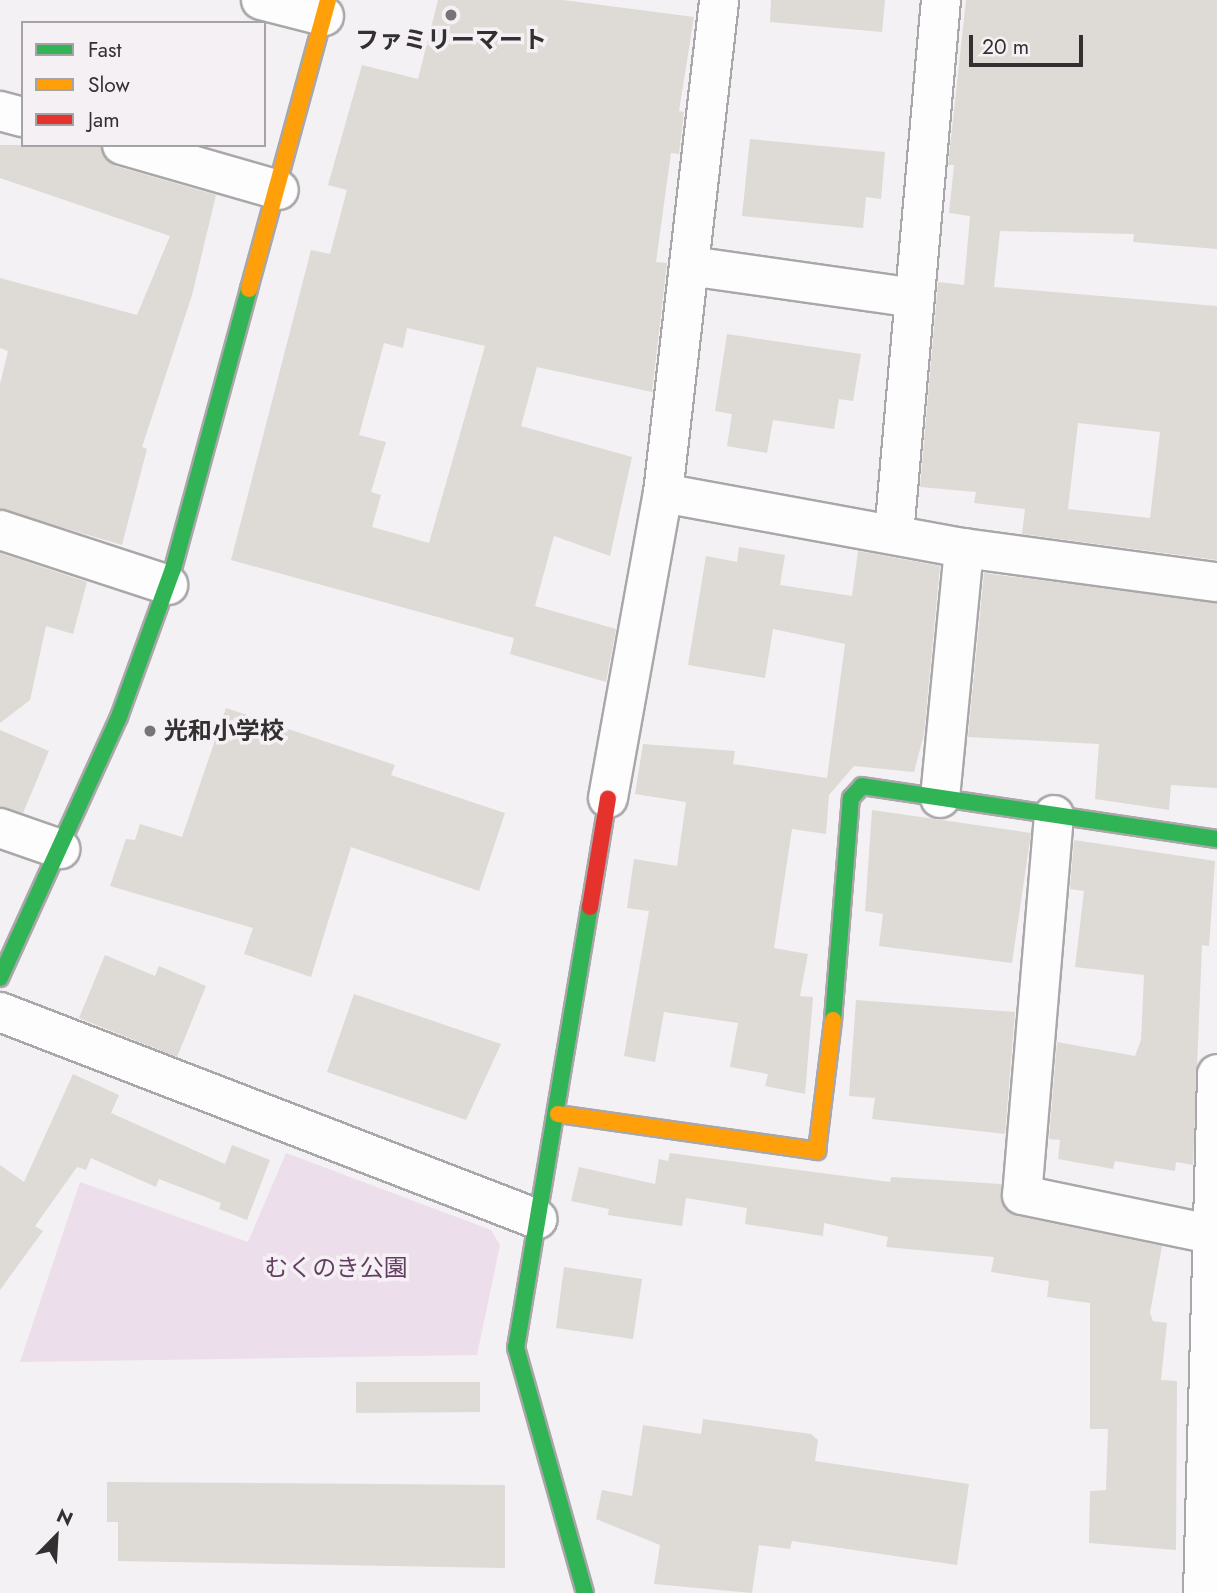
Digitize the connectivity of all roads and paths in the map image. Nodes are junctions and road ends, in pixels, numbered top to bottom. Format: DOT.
graph roads {
  1 [pos="261,0"];
  2 [pos="719,0"];
  3 [pos="941,0"];
  4 [pos="326,8"];
  5 [pos="0,111"];
  6 [pos="21,116"];
  7 [pos="129,147"];
  8 [pos="279,190"];
  9 [pos="690,266"];
  10 [pos="914,298"];
  11 [pos="663,493"];
  12 [pos="0,530"];
  13 [pos="894,534"];
  14 [pos="964,548"];
  15 [pos="1217,582"];
  16 [pos="167,586"];
  17 [pos="608,798"];
  18 [pos="940,798"];
  19 [pos="1054,815"];
  20 [pos="0,828"];
  21 [pos="1217,839"];
  22 [pos="60,849"];
  23 [pos="0,978"];
  24 [pos="0,1012"];
  25 [pos="1217,1074"];
  26 [pos="558,1114"];
  27 [pos="1216,1149"];
  28 [pos="537,1219"];
  29 [pos="1211,1234"];
  30 [pos="585,1593"];
  31 [pos="1203,1593"];
  1 -- 4 [label="street"];
  2 -- 9 [label="street"];
  3 -- 10 [label="street"];
  4 -- 8 [label="street"];
  5 -- 6 [label="street"];
  7 -- 8 [label="street"];
  8 -- 16 [label="street"];
  9 -- 10 [label="street"];
  9 -- 11 [label="street"];
  10 -- 13 [label="street"];
  11 -- 13 [label="street"];
  11 -- 17 [label="street"];
  12 -- 16 [label="street"];
  13 -- 14 [label="street"];
  14 -- 15 [label="street"];
  14 -- 18 [label="street"];
  16 -- 22 [label="street"];
  17 -- 26 [label="street"];
  18 -- 19 [label="street"];
  18 -- 26 [label="street"];
  19 -- 21 [label="street"];
  19 -- 29 [label="street"];
  20 -- 22 [label="street"];
  22 -- 23 [label="street"];
  24 -- 28 [label="street"];
  25 -- 27 [label="street"];
  26 -- 28 [label="street"];
  27 -- 29 [label="street"];
  28 -- 30 [label="street"];
  29 -- 31 [label="street"];
}
